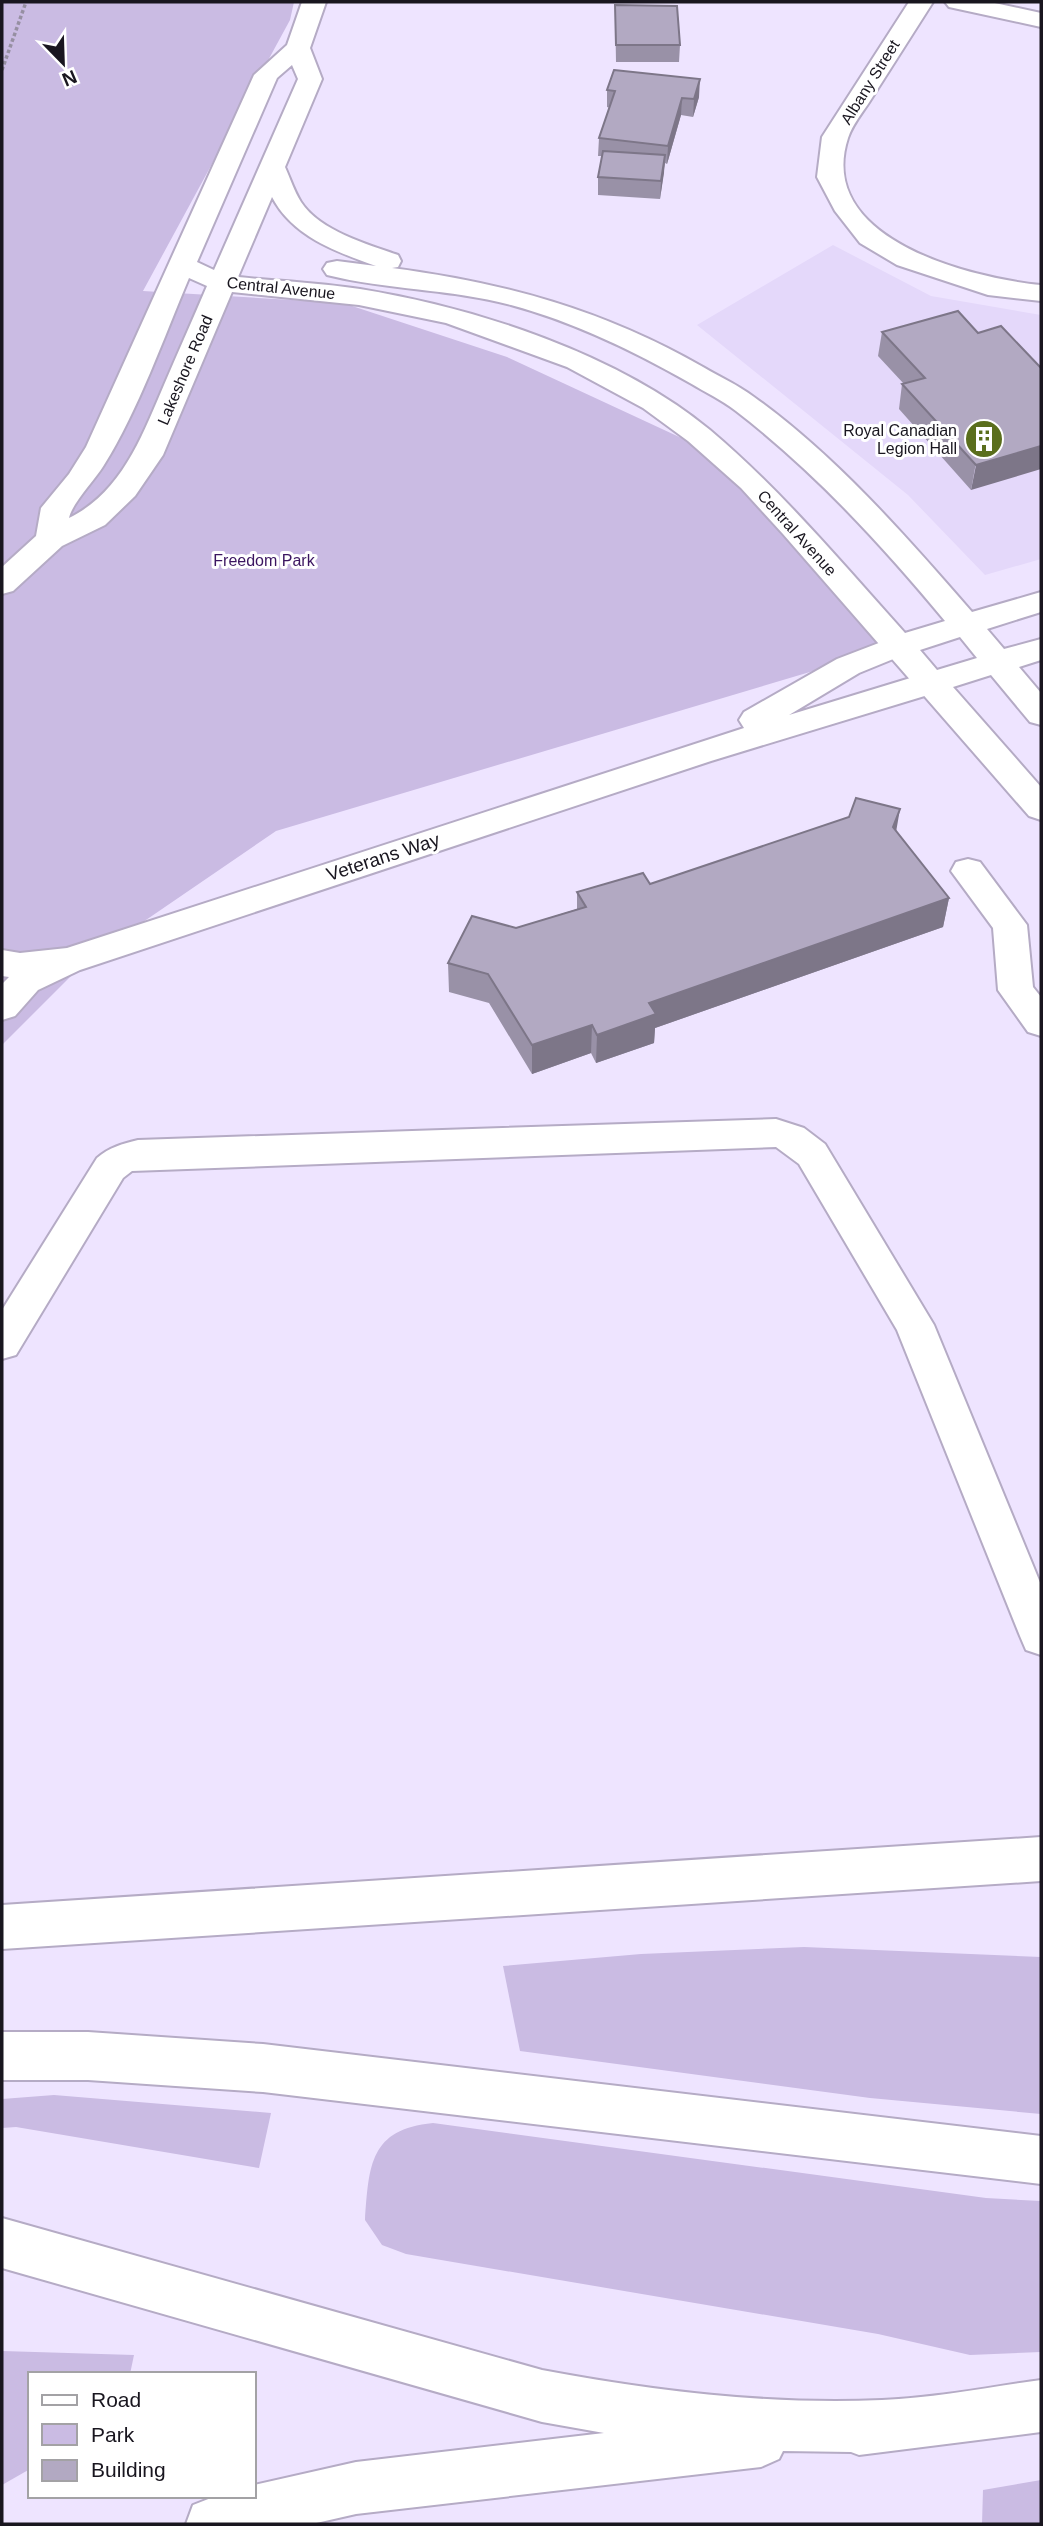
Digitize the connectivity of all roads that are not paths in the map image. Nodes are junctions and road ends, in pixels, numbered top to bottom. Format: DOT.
graph roads {
  1 [pos="314,2"];
  2 [pos="921,2"];
  3 [pos="957,2"];
  4 [pos="1041,20"];
  5 [pos="298,48"];
  6 [pos="272,166"];
  7 [pos="182,265"];
  8 [pos="309,265"];
  9 [pos="237,266"];
  10 [pos="467,286"];
  11 [pos="1041,293"];
  12 [pos="51,538"];
  13 [pos="2,584"];
  14 [pos="1041,602"];
  15 [pos="965,624"];
  16 [pos="897,646"];
  17 [pos="1041,649"];
  18 [pos="998,663"];
  19 [pos="930,683"];
  20 [pos="1041,714"];
  21 [pos="699,752"];
  22 [pos="1041,808"];
  23 [pos="968,871"];
  24 [pos="68,961"];
  25 [pos="2,963"];
  26 [pos="2,1007"];
  27 [pos="1041,1023"];
  28 [pos="2,1343"];
  29 [pos="1041,1636"];
  30 [pos="1041,1859"];
  31 [pos="2,1927"];
  32 [pos="2,2056"];
  33 [pos="1041,2160"];
  34 [pos="2,2243"];
  35 [pos="1041,2406"];
  36 [pos="886,2426"];
  37 [pos="212,2524"];
  1 -- 5 [label="main road"];
  2 -- 11 [label="main road, Albany Street"];
  3 -- 4 [label="main road"];
  5 -- 6 [label="main road, Lakeshore Road"];
  5 -- 7 [label="main road"];
  6 -- 9 [label="main road, Lakeshore Road"];
  6 -- 10 [label="main road"];
  7 -- 9 [label="main road, Central Avenue"];
  7 -- 12 [label="main road"];
  8 -- 10 [label="main road, Central Avenue"];
  9 -- 12 [label="main road, Lakeshore Road"];
  9 -- 16 [label="main road, Central Avenue"];
  10 -- 15 [label="main road, Central Avenue"];
  12 -- 13 [label="main road, Lakeshore Road"];
  14 -- 15 [label="main road, Veterans Way"];
  15 -- 16 [label="main road, Veterans Way"];
  15 -- 18 [label="main road, Central Avenue"];
  16 -- 19 [label="main road, Central Avenue"];
  16 -- 21 [label="main road, Veterans Way"];
  17 -- 18 [label="main road, Veterans Way"];
  18 -- 19 [label="main road, Veterans Way"];
  18 -- 20 [label="main road, Central Avenue"];
  19 -- 21 [label="main road, Veterans Way"];
  19 -- 22 [label="main road, Central Avenue"];
  21 -- 24 [label="main road, Veterans Way"];
  23 -- 27 [label="main road"];
  24 -- 25 [label="main road, Veterans Way"];
  24 -- 26 [label="main road, Veterans Way"];
  28 -- 29 [label="main road"];
  30 -- 31 [label="main road"];
  32 -- 33 [label="main road"];
  34 -- 36 [label="main road"];
  35 -- 36 [label="main road"];
  36 -- 37 [label="main road"];
}
